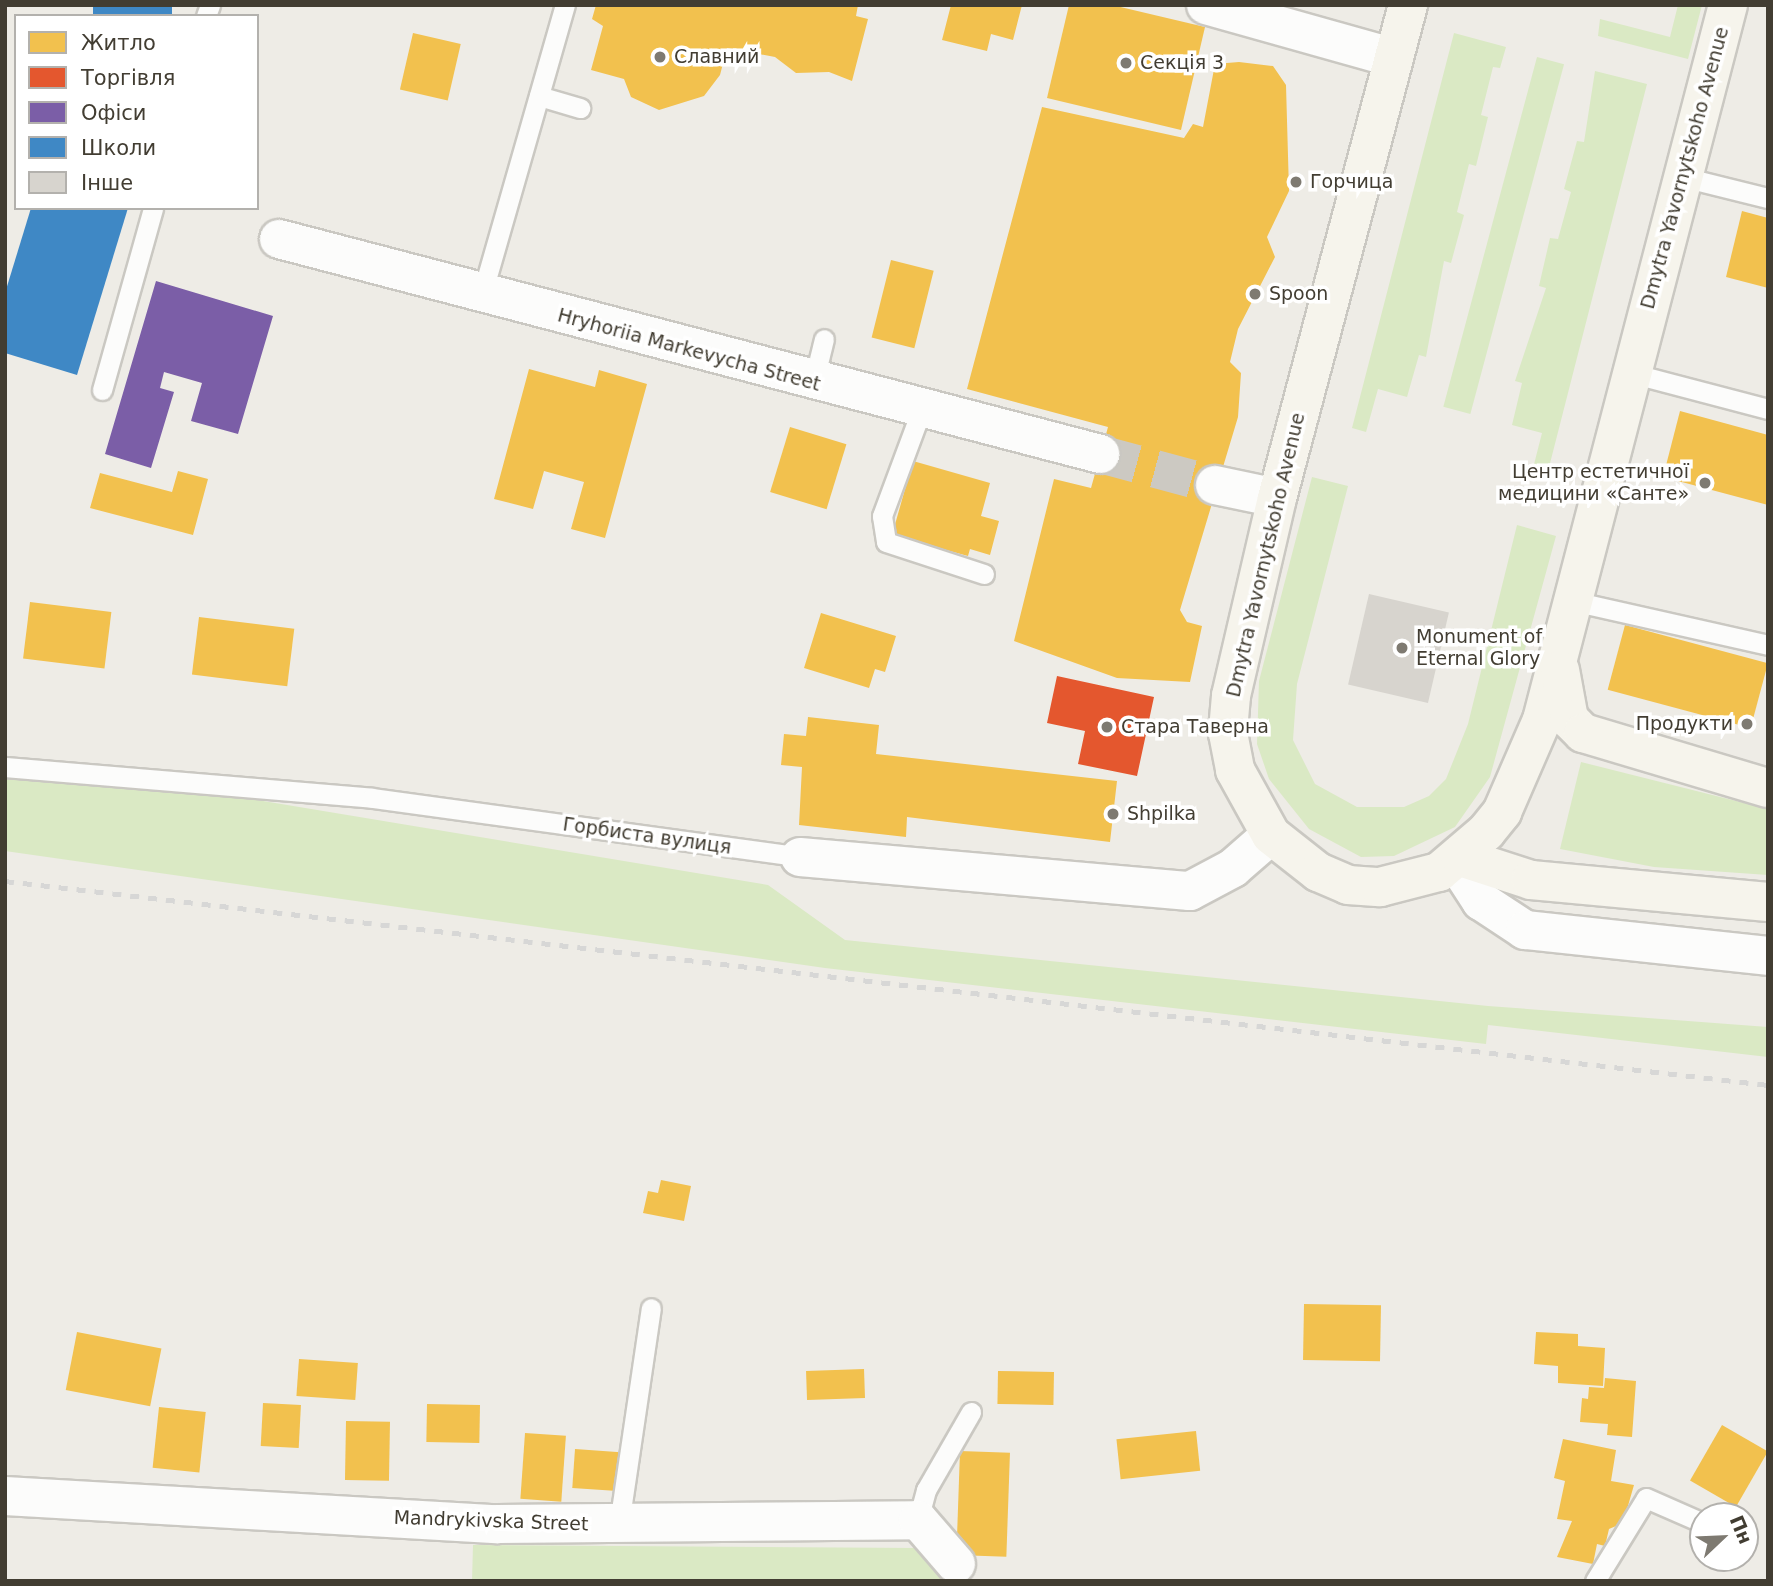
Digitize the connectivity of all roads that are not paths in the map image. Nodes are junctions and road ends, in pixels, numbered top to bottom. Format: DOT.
graph roads {
  1 [pos="565,5"];
  2 [pos="1206,5"];
  3 [pos="1408,5"];
  4 [pos="1728,5"];
  5 [pos="1270,14"];
  6 [pos="1394,58"];
  7 [pos="540,96"];
  8 [pos="580,108"];
  9 [pos="1682,177"];
  10 [pos="1768,198"];
  11 [pos="151,210"];
  12 [pos="279,239"];
  13 [pos="482,294"];
  14 [pos="824,339"];
  15 [pos="1631,373"];
  16 [pos="813,384"];
  17 [pos="102,390"];
  18 [pos="1768,409"];
  19 [pos="921,411"];
  20 [pos="1100,454"];
  21 [pos="1215,485"];
  22 [pos="1277,498"];
  23 [pos="984,574"];
  24 [pos="1573,601"];
  25 [pos="1768,645"];
  26 [pos="1559,660"];
  27 [pos="5,767"];
  28 [pos="1768,788"];
  29 [pos="1271,835"];
  30 [pos="800,857"];
  31 [pos="1457,859"];
  32 [pos="1768,902"];
  33 [pos="1768,956"];
  34 [pos="651,1308"];
  35 [pos="971,1412"];
  36 [pos="5,1496"];
  37 [pos="1689,1517"];
  38 [pos="918,1520"];
  39 [pos="619,1524"];
  40 [pos="956,1564"];
  41 [pos="1595,1581"];
  1 -- 7 [label="lane"];
  2 -- 5 [label="street"];
  3 -- 6 [label="main road, Dmytra Yavornytskoho Avenue"];
  4 -- 9 [label="main road, Dmytra Yavornytskoho Avenue"];
  5 -- 6 [label="street"];
  6 -- 22 [label="main road, Dmytra Yavornytskoho Avenue"];
  7 -- 8 [label="lane"];
  7 -- 13 [label="lane"];
  9 -- 10 [label="lane"];
  9 -- 15 [label="main road, Dmytra Yavornytskoho Avenue"];
  11 -- 17 [label="lane"];
  12 -- 13 [label="street, Hryhoriia Markevycha Street"];
  13 -- 16 [label="street, Hryhoriia Markevycha Street"];
  14 -- 16 [label="lane"];
  15 -- 18 [label="lane"];
  15 -- 24 [label="main road, Dmytra Yavornytskoho Avenue"];
  16 -- 19 [label="street, Hryhoriia Markevycha Street"];
  19 -- 20 [label="street, Hryhoriia Markevycha Street"];
  19 -- 23 [label="lane"];
  21 -- 22 [label="street"];
  22 -- 29 [label="main road, Dmytra Yavornytskoho Avenue"];
  24 -- 25 [label="lane"];
  24 -- 26 [label="main road, Dmytra Yavornytskoho Avenue"];
  26 -- 28 [label="main road"];
  26 -- 31 [label="main road, Dmytra Yavornytskoho Avenue"];
  27 -- 30 [label="lane, Горбиста вулиця"];
  29 -- 30 [label="street, Горбиста вулиця"];
  29 -- 31 [label="main road, Dmytra Yavornytskoho Avenue"];
  31 -- 32 [label="main road"];
  31 -- 33 [label="street"];
  34 -- 39 [label="lane"];
  35 -- 38 [label="lane"];
  36 -- 39 [label="street, Mandrykivska Street"];
  37 -- 41 [label="lane"];
  38 -- 39 [label="street, Mandrykivska Street"];
  38 -- 40 [label="street"];
}
